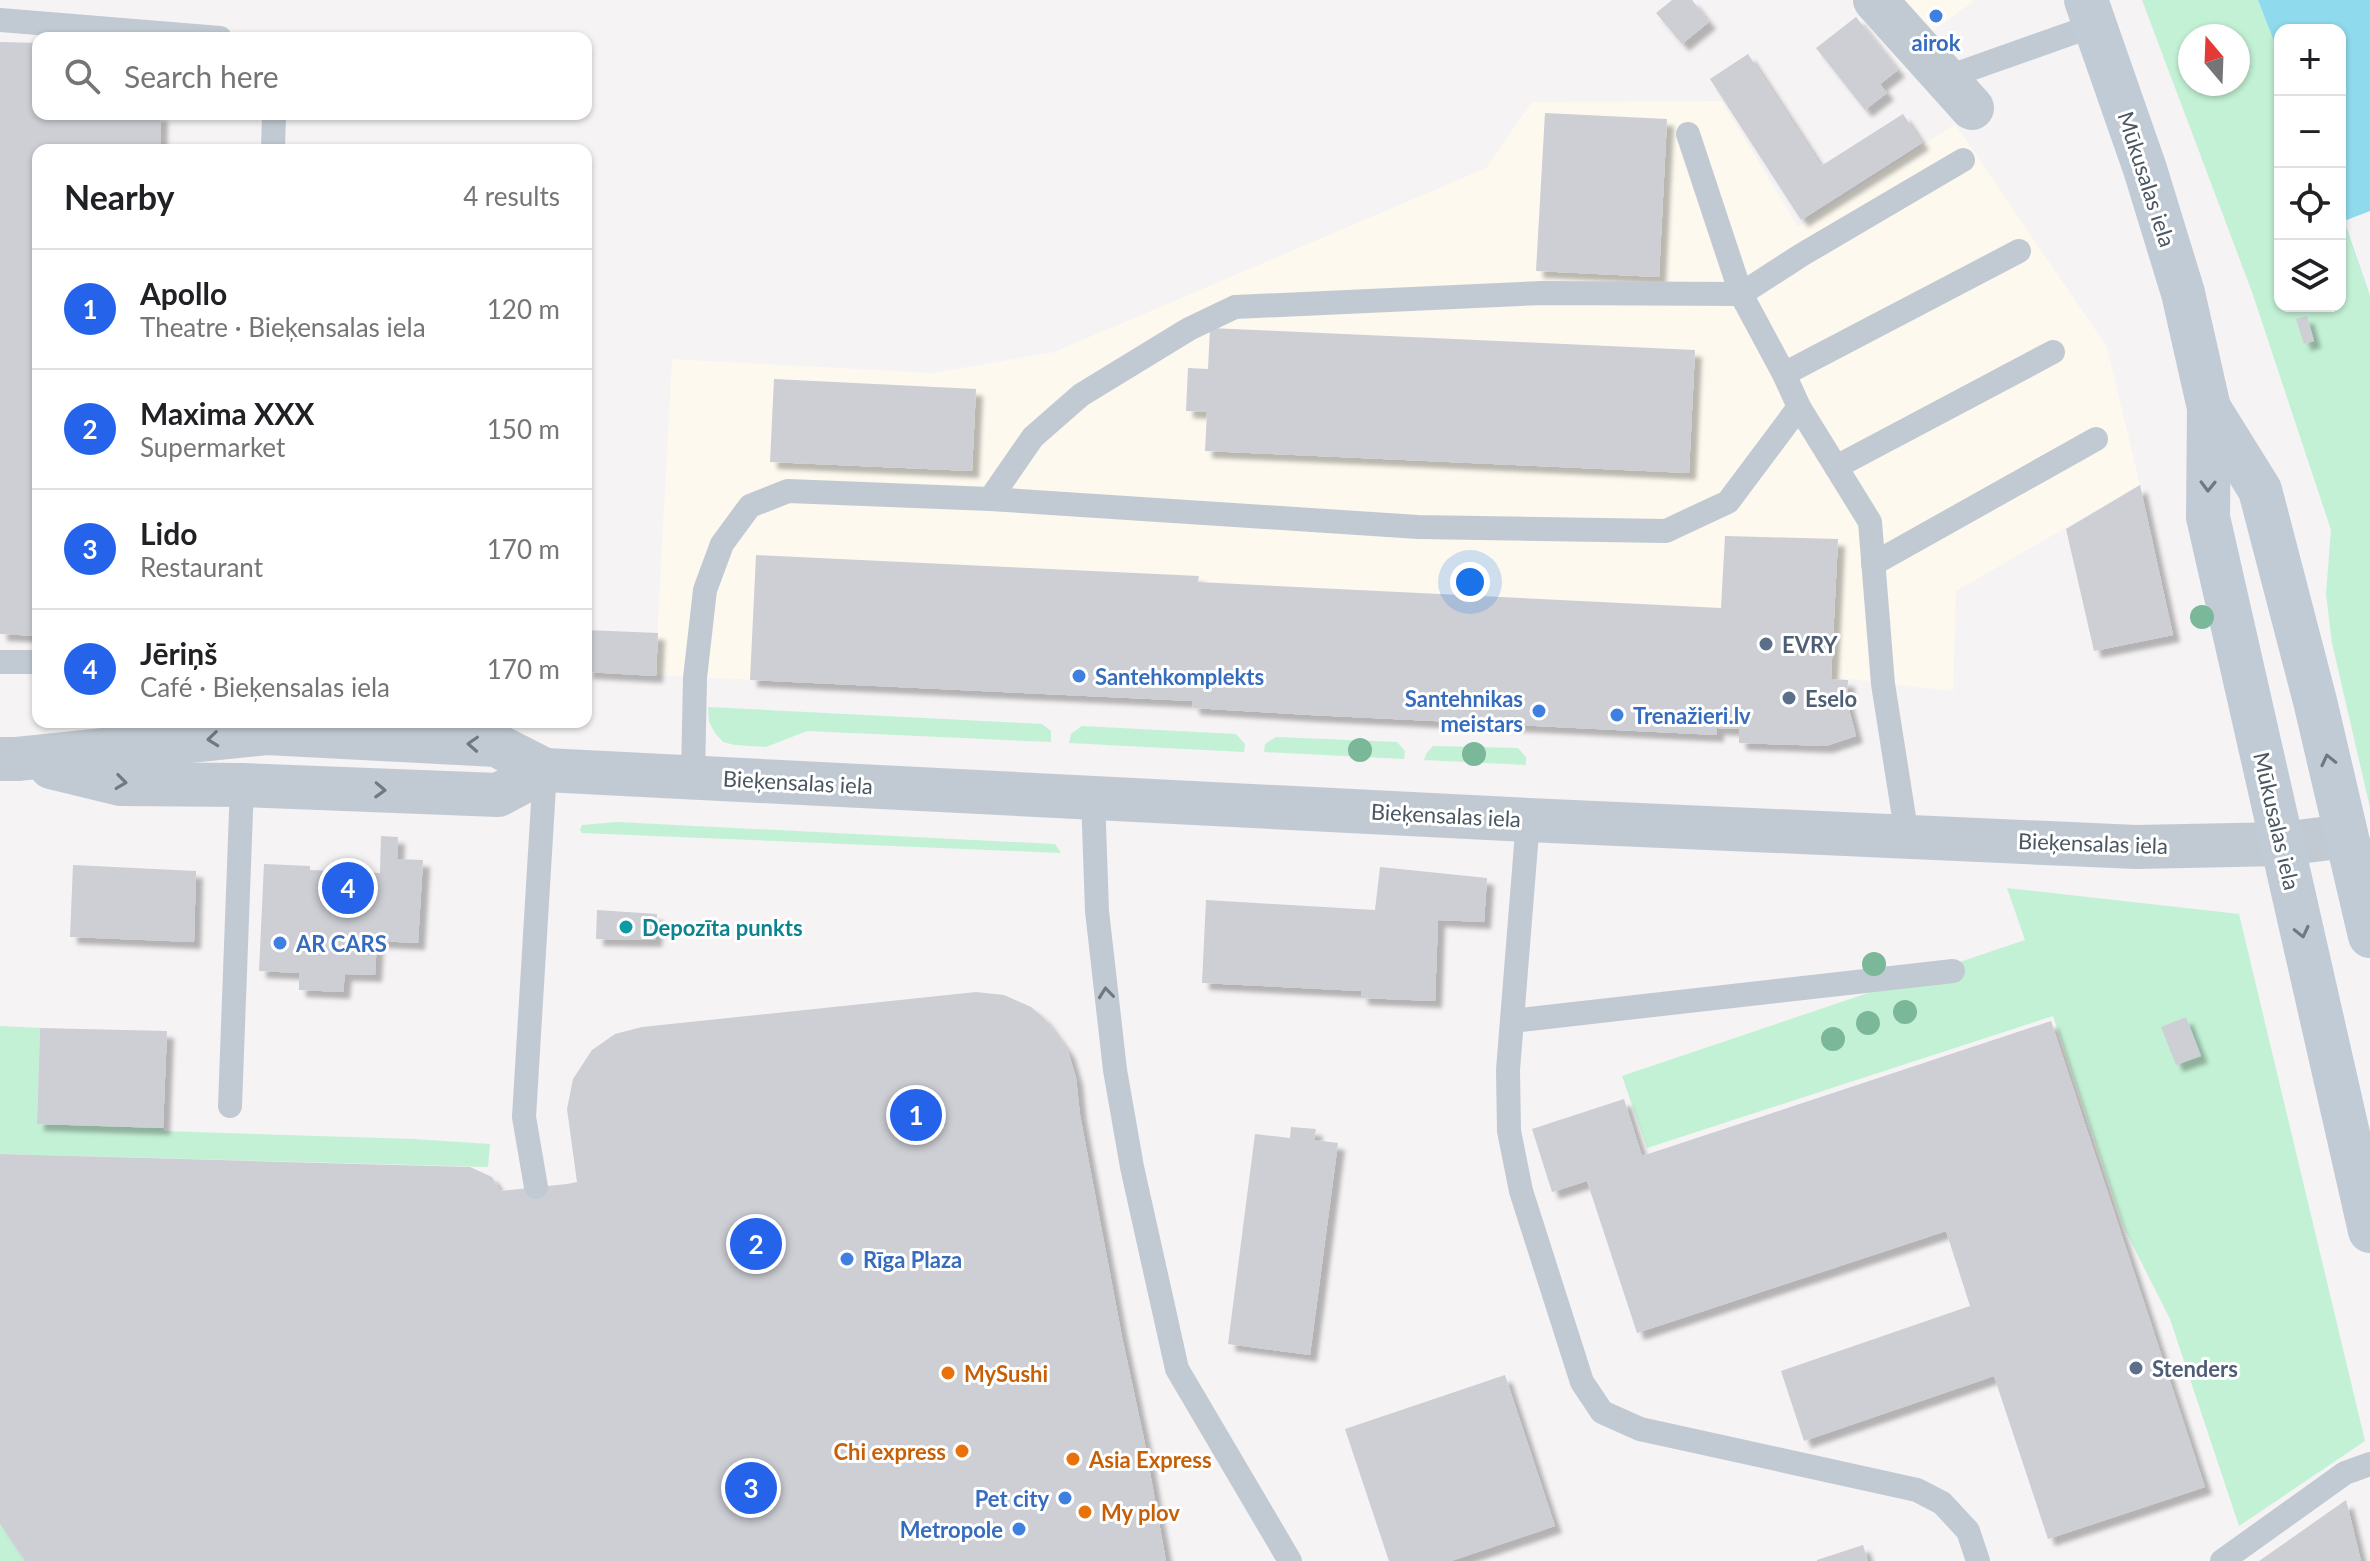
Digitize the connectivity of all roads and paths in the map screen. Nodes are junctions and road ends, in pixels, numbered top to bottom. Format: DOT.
graph roads {
  1 [pos="1875,0"];
  2 [pos="2090,12"];
  3 [pos="0,20"];
  4 [pos="147,32"];
  5 [pos="1959,93"];
  6 [pos="274,120"];
  7 [pos="1688,134"];
  8 [pos="273,144"];
  9 [pos="1963,160"];
  10 [pos="2019,251"];
  11 [pos="1741,294"];
  12 [pos="2053,352"];
  13 [pos="1784,374"];
  14 [pos="1799,407"];
  15 [pos="2209,408"];
  16 [pos="2096,439"];
  17 [pos="1836,467"];
  18 [pos="990,499"];
  19 [pos="1873,564"];
  20 [pos="0,662"];
  21 [pos="32,662"];
  22 [pos="267,728"];
  23 [pos="9,759"];
  24 [pos="545,770"];
  25 [pos="693,776"];
  26 [pos="255,785"];
  27 [pos="1093,796"];
  28 [pos="1528,820"];
  29 [pos="1907,836"];
  30 [pos="2346,836"];
  31 [pos="2282,844"];
  32 [pos="2370,936"];
  33 [pos="1953,971"];
  34 [pos="1512,1021"];
  35 [pos="230,1106"];
  36 [pos="536,1187"];
  37 [pos="2370,1231"];
  38 [pos="2370,1464"];
  39 [pos="1290,1561"];
  40 [pos="1978,1561"];
  41 [pos="2222,1561"];
  1 -- 5 [label="street"];
  2 -- 5 [label="lane"];
  2 -- 15 [label="main road, Mūkusalas iela"];
  3 -- 4 [label="lane"];
  6 -- 8 [label="lane"];
  7 -- 11 [label="lane"];
  9 -- 11 [label="lane"];
  10 -- 13 [label="lane"];
  11 -- 13 [label="lane"];
  11 -- 18 [label="lane"];
  12 -- 17 [label="lane"];
  13 -- 14 [label="lane"];
  14 -- 17 [label="lane"];
  14 -- 18 [label="lane"];
  30 -- 15 [label="main road, Mūkusalas iela, one-way"];
  15 -- 31 [label="main road, Mūkusalas iela, one-way"];
  16 -- 19 [label="lane"];
  17 -- 19 [label="lane"];
  18 -- 25 [label="lane"];
  19 -- 29 [label="lane"];
  20 -- 21 [label="lane"];
  22 -- 23 [label="street, Bieķensalas iela, one-way"];
  24 -- 22 [label="street, Bieķensalas iela, one-way"];
  22 -- 26 [label="lane"];
  23 -- 26 [label="street, Bieķensalas iela, one-way"];
  24 -- 25 [label="street, Bieķensalas iela"];
  26 -- 24 [label="street, Bieķensalas iela, one-way"];
  24 -- 36 [label="lane"];
  25 -- 27 [label="street, Bieķensalas iela"];
  26 -- 35 [label="lane"];
  27 -- 28 [label="street, Bieķensalas iela"];
  39 -- 27 [label="lane, one-way"];
  28 -- 29 [label="street, Bieķensalas iela"];
  28 -- 34 [label="lane"];
  29 -- 31 [label="street, Bieķensalas iela"];
  30 -- 31 [label="street, Bieķensalas iela"];
  30 -- 32 [label="main road, Mūkusalas iela"];
  31 -- 37 [label="main road, Mūkusalas iela, one-way"];
  33 -- 34 [label="lane"];
  34 -- 40 [label="lane"];
  38 -- 41 [label="lane"];
}
